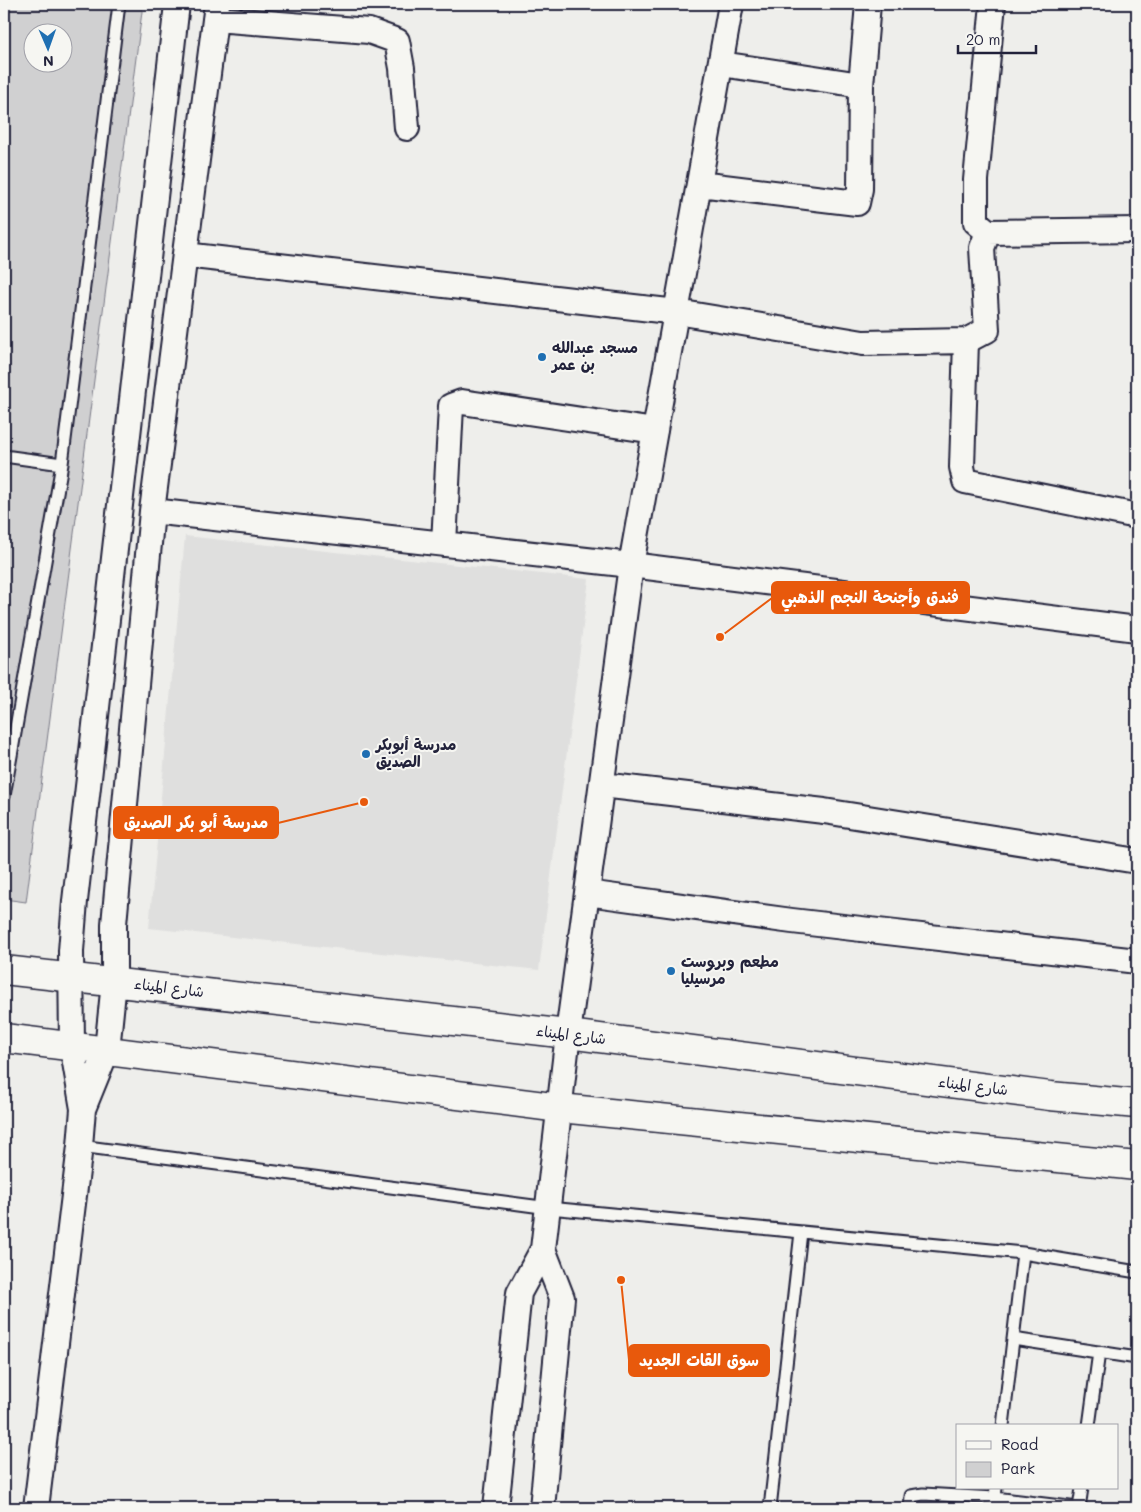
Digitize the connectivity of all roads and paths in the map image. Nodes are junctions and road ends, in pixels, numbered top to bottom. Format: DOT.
graph roads {
  1 [pos="120,4"];
  2 [pos="177,4"];
  3 [pos="731,4"];
  4 [pos="868,4"];
  5 [pos="993,4"];
  6 [pos="216,12"];
  7 [pos="721,64"];
  8 [pos="861,85"];
  9 [pos="408,128"];
  10 [pos="699,184"];
  11 [pos="1137,230"];
  12 [pos="988,232"];
  13 [pos="185,255"];
  14 [pos="677,312"];
  15 [pos="966,341"];
  16 [pos="655,430"];
  17 [pos="4,456"];
  18 [pos="62,464"];
  19 [pos="152,511"];
  20 [pos="1137,516"];
  21 [pos="444,544"];
  22 [pos="631,565"];
  23 [pos="1137,629"];
  24 [pos="602,785"];
  25 [pos="4,796"];
  26 [pos="1137,861"];
  27 [pos="587,893"];
  28 [pos="1137,961"];
  29 [pos="4,970"];
  30 [pos="72,977"];
  31 [pos="114,982"];
  32 [pos="568,1034"];
  33 [pos="4,1038"];
  34 [pos="72,1045"];
  35 [pos="107,1050"];
  36 [pos="1137,1104"];
  37 [pos="560,1108"];
  38 [pos="83,1109"];
  39 [pos="80,1146"];
  40 [pos="1137,1166"];
  41 [pos="549,1208"];
  42 [pos="801,1232"];
  43 [pos="543,1249"];
  44 [pos="1023,1253"];
  45 [pos="1137,1272"];
  46 [pos="1013,1339"];
  47 [pos="1098,1352"];
  48 [pos="1137,1358"];
  49 [pos="1003,1424"];
  50 [pos="1089,1424"];
  51 [pos="1082,1490"];
  52 [pos="995,1498"];
  53 [pos="36,1508"];
  54 [pos="496,1508"];
  55 [pos="542,1508"];
  56 [pos="770,1508"];
  57 [pos="910,1508"];
  58 [pos="1078,1508"];
  1 -- 18 [label="lane"];
  2 -- 30 [label="street"];
  3 -- 7 [label="street"];
  4 -- 8 [label="street"];
  5 -- 12 [label="street"];
  6 -- 9 [label="street"];
  6 -- 13 [label="street"];
  7 -- 8 [label="street"];
  7 -- 10 [label="street"];
  8 -- 10 [label="street"];
  10 -- 14 [label="street"];
  11 -- 12 [label="street"];
  12 -- 15 [label="street"];
  13 -- 14 [label="street"];
  13 -- 19 [label="street"];
  14 -- 15 [label="street"];
  14 -- 16 [label="street"];
  15 -- 20 [label="street"];
  16 -- 21 [label="street"];
  16 -- 22 [label="street"];
  17 -- 18 [label="lane"];
  18 -- 25 [label="lane"];
  19 -- 21 [label="street"];
  19 -- 31 [label="street"];
  21 -- 22 [label="street"];
  22 -- 23 [label="street"];
  22 -- 24 [label="street"];
  24 -- 26 [label="street"];
  24 -- 27 [label="street"];
  27 -- 28 [label="street"];
  27 -- 32 [label="street"];
  29 -- 30 [label="highway, شارع الميناء"];
  30 -- 31 [label="highway, شارع الميناء"];
  30 -- 34 [label="street"];
  31 -- 32 [label="highway, شارع الميناء"];
  31 -- 35 [label="street"];
  32 -- 36 [label="highway, شارع الميناء"];
  32 -- 37 [label="street"];
  33 -- 34 [label="highway"];
  34 -- 35 [label="highway"];
  34 -- 38 [label="street"];
  35 -- 37 [label="highway"];
  35 -- 38 [label="street"];
  37 -- 40 [label="highway"];
  37 -- 41 [label="street"];
  38 -- 39 [label="street"];
  39 -- 41 [label="lane"];
  39 -- 53 [label="street"];
  41 -- 42 [label="lane"];
  41 -- 43 [label="street"];
  42 -- 44 [label="lane"];
  42 -- 56 [label="lane"];
  43 -- 54 [label="street"];
  43 -- 55 [label="street"];
  44 -- 45 [label="lane"];
  44 -- 46 [label="lane"];
  46 -- 47 [label="lane"];
  46 -- 49 [label="lane"];
  47 -- 48 [label="lane"];
  47 -- 50 [label="lane"];
  51 -- 58 [label="lane"];
  52 -- 57 [label="lane"];
  52 -- 58 [label="lane"];
}
